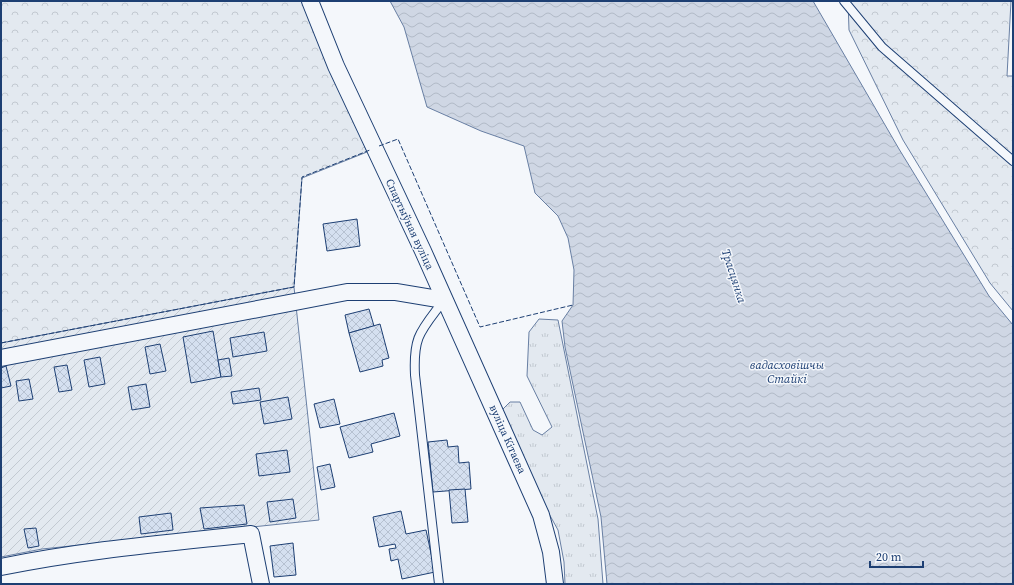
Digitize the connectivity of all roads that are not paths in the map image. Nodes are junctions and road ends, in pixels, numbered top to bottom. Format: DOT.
graph roads {
  1 [pos="310,1"];
  2 [pos="844,1"];
  3 [pos="1013,161"];
  4 [pos="444,300"];
  5 [pos="1,358"];
  6 [pos="1,567"];
  7 [pos="261,584"];
  8 [pos="439,584"];
  9 [pos="555,584"];
  1 -- 4 [label="street, Спартыўная вуліца"];
  2 -- 3 [label="lane"];
  4 -- 5 [label="street"];
  4 -- 8 [label="lane"];
  4 -- 9 [label="street, вуліца Кітаева"];
  6 -- 7 [label="street"];
}
